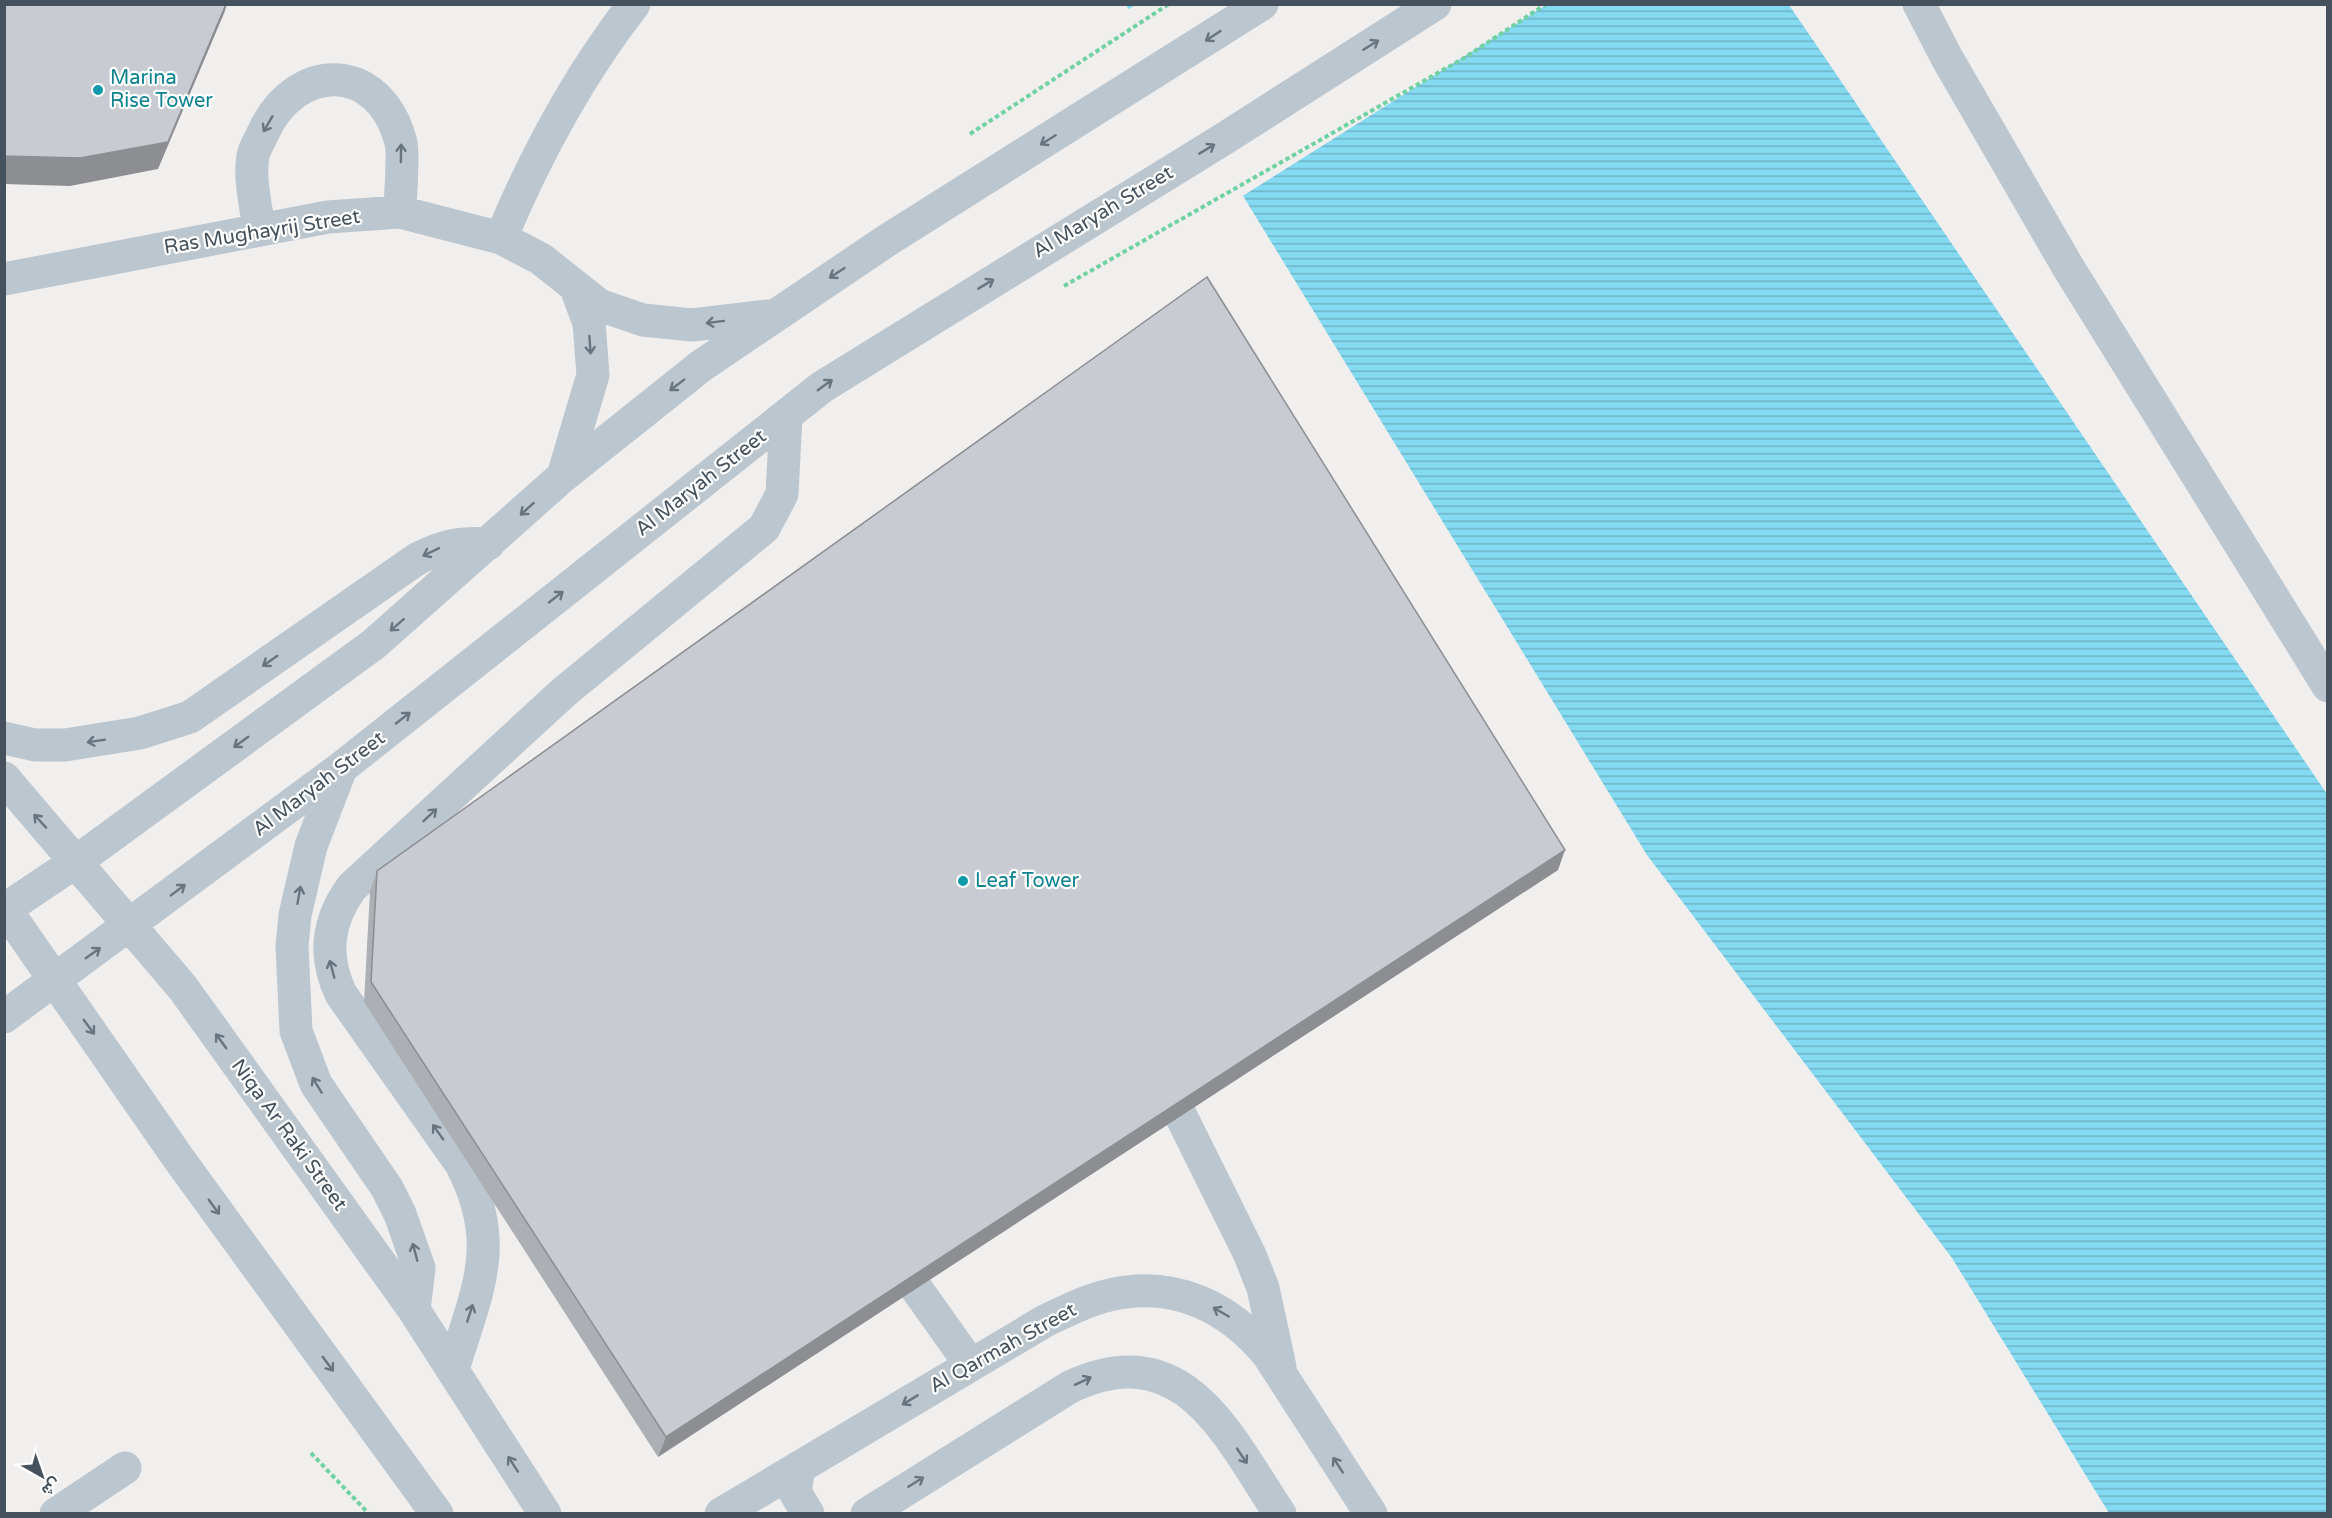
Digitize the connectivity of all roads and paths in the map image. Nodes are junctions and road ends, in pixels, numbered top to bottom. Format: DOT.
graph roads {
  1 [pos="634,4"];
  2 [pos="1169,4"];
  3 [pos="1262,4"];
  4 [pos="1435,4"];
  5 [pos="1546,4"];
  6 [pos="1920,4"];
  7 [pos="970,134"];
  8 [pos="400,212"];
  9 [pos="258,229"];
  10 [pos="501,238"];
  11 [pos="4,279"];
  12 [pos="1064,286"];
  13 [pos="576,288"];
  14 [pos="773,315"];
  15 [pos="786,417"];
  16 [pos="563,476"];
  17 [pos="488,544"];
  18 [pos="2328,686"];
  19 [pos="4,738"];
  20 [pos="341,768"];
  21 [pos="4,778"];
  22 [pos="77,861"];
  23 [pos="5,909"];
  24 [pos="131,926"];
  25 [pos="54,980"];
  26 [pos="4,1017"];
  27 [pos="1181,1116"];
  28 [pos="916,1288"];
  29 [pos="414,1310"];
  30 [pos="970,1364"];
  31 [pos="453,1369"];
  32 [pos="1281,1377"];
  33 [pos="311,1453"];
  34 [pos="799,1467"];
  35 [pos="125,1468"];
  36 [pos="868,1512"];
  37 [pos="56,1514"];
  38 [pos="369,1514"];
  39 [pos="437,1514"];
  40 [pos="545,1514"];
  41 [pos="721,1514"];
  42 [pos="808,1514"];
  43 [pos="1280,1514"];
  44 [pos="1371,1514"];
  1 -- 10 [label="street"];
  2 -- 7 [label="path"];
  3 -- 14 [label="street, one-way"];
  15 -- 4 [label="street, Al Maryah Street, one-way"];
  5 -- 12 [label="path"];
  6 -- 18 [label="street"];
  8 -- 9 [label="street, Ras Mughayrij Street"];
  8 -- 9 [label="street, one-way"];
  8 -- 10 [label="street, Ras Mughayrij Street"];
  9 -- 11 [label="street, Ras Mughayrij Street"];
  10 -- 13 [label="street, Ras Mughayrij Street"];
  14 -- 13 [label="street, Ras Mughayrij Street, one-way"];
  13 -- 16 [label="street, one-way"];
  14 -- 16 [label="street, one-way"];
  20 -- 15 [label="street, Al Maryah Street, one-way"];
  31 -- 15 [label="street, one-way"];
  16 -- 17 [label="street, one-way"];
  17 -- 19 [label="street, one-way"];
  17 -- 22 [label="street, one-way"];
  24 -- 20 [label="street, Al Maryah Street, one-way"];
  29 -- 20 [label="street, one-way"];
  22 -- 21 [label="street, Niqa Ar Raki Street, one-way"];
  22 -- 23 [label="street"];
  22 -- 24 [label="street, Niqa Ar Raki Street"];
  23 -- 25 [label="street"];
  25 -- 24 [label="street, Al Maryah Street, one-way"];
  29 -- 24 [label="street, Niqa Ar Raki Street, one-way"];
  25 -- 26 [label="street, Al Maryah Street"];
  25 -- 39 [label="street, one-way"];
  27 -- 32 [label="street"];
  28 -- 30 [label="street"];
  29 -- 31 [label="street, Niqa Ar Raki Street"];
  32 -- 30 [label="street, Al Qarmah Street, one-way"];
  30 -- 34 [label="street, Al Qarmah Street, one-way"];
  40 -- 31 [label="street, Niqa Ar Raki Street, one-way"];
  44 -- 32 [label="street, Al Qarmah Street, one-way"];
  33 -- 38 [label="path"];
  34 -- 41 [label="street, Al Qarmah Street"];
  34 -- 42 [label="street"];
  35 -- 37 [label="street"];
  36 -- 43 [label="street, one-way"];
}
